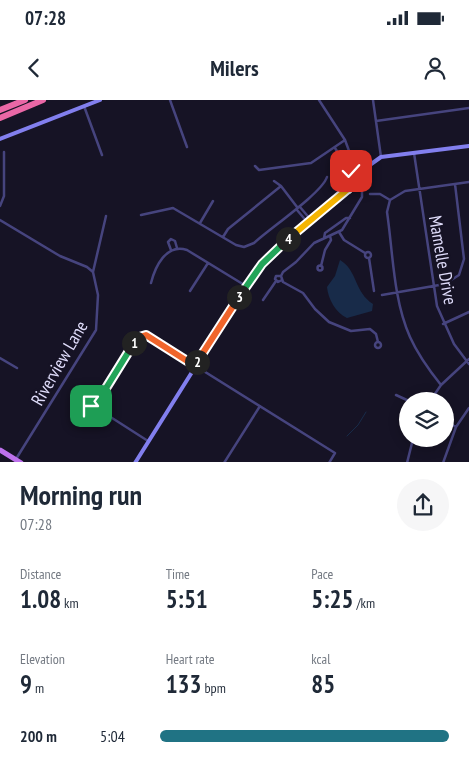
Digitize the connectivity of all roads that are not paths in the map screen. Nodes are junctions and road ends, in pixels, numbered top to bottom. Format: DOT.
graph roads {
  1 [pos="25,100"];
  2 [pos="43,100"];
  3 [pos="100,100"];
  4 [pos="170,100"];
  5 [pos="319,100"];
  6 [pos="373,100"];
  7 [pos="84,106"];
  8 [pos="469,108"];
  9 [pos="0,110"];
  10 [pos="0,118"];
  11 [pos="376,121"];
  12 [pos="0,139"];
  13 [pos="345,140"];
  14 [pos="469,146"];
  15 [pos="187,147"];
  16 [pos="335,148"];
  17 [pos="4,152"];
  18 [pos="414,153"];
  19 [pos="102,155"];
  20 [pos="381,157"];
  21 [pos="255,166"];
  22 [pos="356,168"];
  23 [pos="327,177"];
  24 [pos="359,177"];
  25 [pos="274,181"];
  26 [pos="469,182"];
  27 [pos="455,184"];
  28 [pos="281,186"];
  29 [pos="419,188"];
  30 [pos="370,194"];
  31 [pos="390,200"];
  32 [pos="213,201"];
  33 [pos="0,206"];
  34 [pos="297,207"];
  35 [pos="141,214"];
  36 [pos="106,216"];
  37 [pos="350,218"];
  38 [pos="0,220"];
  39 [pos="309,222"];
  40 [pos="200,223"];
  41 [pos="339,232"];
  42 [pos="330,236"];
  43 [pos="223,237"];
  44 [pos="324,238"];
  45 [pos="177,248"];
  46 [pos="171,250"];
  47 [pos="208,263"];
  48 [pos="322,266"];
  49 [pos="93,272"];
  50 [pos="281,276"];
  51 [pos="282,280"];
  52 [pos="276,281"];
  53 [pos="151,283"];
  54 [pos="246,286"];
  55 [pos="433,287"];
  56 [pos="190,291"];
  57 [pos="374,291"];
  58 [pos="398,292"];
  59 [pos="382,295"];
  60 [pos="263,300"];
  61 [pos="469,312"];
  62 [pos="443,324"];
  63 [pos="378,342"];
  64 [pos="0,358"];
  65 [pos="468,361"];
  66 [pos="195,366"];
  67 [pos="18,368"];
  68 [pos="441,385"];
  69 [pos="436,392"];
  70 [pos="396,394"];
  71 [pos="399,396"];
  72 [pos="98,401"];
  73 [pos="260,406"];
  74 [pos="469,408"];
  75 [pos="98,409"];
  76 [pos="456,427"];
  77 [pos="148,441"];
  78 [pos="411,447"];
  79 [pos="0,450"];
  80 [pos="18,461"];
  81 [pos="135,462"];
  82 [pos="224,462"];
  83 [pos="329,462"];
  84 [pos="407,462"];
  85 [pos="443,462"];
  1 -- 9 [label="highway"];
  2 -- 10 [label="highway"];
  3 -- 7 [label="street"];
  4 -- 15 [label="street"];
  5 -- 13 [label="street"];
  6 -- 11 [label="street"];
  7 -- 12 [label="street"];
  7 -- 19 [label="street"];
  8 -- 11 [label="street"];
  11 -- 20 [label="street"];
  13 -- 16 [label="street"];
  13 -- 22 [label="street"];
  14 -- 18 [label="street"];
  16 -- 21 [label="street"];
  16 -- 22 [label="street"];
  17 -- 33 [label="street"];
  18 -- 20 [label="street"];
  18 -- 29 [label="street, Mamelle Drive"];
  20 -- 24 [label="street"];
  22 -- 24 [label="street"];
  23 -- 34 [label="street"];
  24 -- 37 [label="street"];
  24 -- 39 [label="street"];
  25 -- 28 [label="street"];
  26 -- 27 [label="street"];
  27 -- 29 [label="street"];
  27 -- 55 [label="street"];
  28 -- 34 [label="street"];
  28 -- 43 [label="street"];
  29 -- 31 [label="street"];
  29 -- 55 [label="street, Mamelle Drive"];
  30 -- 31 [label="street"];
  31 -- 58 [label="street"];
  32 -- 40 [label="street"];
  34 -- 39 [label="street"];
  34 -- 43 [label="street"];
  35 -- 40 [label="street"];
  36 -- 49 [label="street, Riverview Lane"];
  37 -- 41 [label="street"];
  37 -- 44 [label="street"];
  38 -- 49 [label="street"];
  39 -- 54 [label="street"];
  40 -- 43 [label="street"];
  41 -- 42 [label="street"];
  41 -- 57 [label="street"];
  42 -- 44 [label="street"];
  42 -- 48 [label="street"];
  44 -- 50 [label="street"];
  45 -- 46 [label="street"];
  45 -- 46 [label="street"];
  45 -- 47 [label="street"];
  46 -- 53 [label="street"];
  47 -- 54 [label="street"];
  47 -- 56 [label="street"];
  49 -- 80 [label="street, Riverview Lane"];
  50 -- 51 [label="street"];
  50 -- 52 [label="street"];
  51 -- 52 [label="street"];
  51 -- 63 [label="street"];
  52 -- 60 [label="street"];
  54 -- 66 [label="street"];
  55 -- 58 [label="street"];
  55 -- 62 [label="street, Mamelle Drive"];
  58 -- 59 [label="street"];
  58 -- 68 [label="street"];
  61 -- 62 [label="street"];
  62 -- 65 [label="street, Mamelle Drive"];
  64 -- 67 [label="street"];
  65 -- 68 [label="street"];
  66 -- 72 [label="street"];
  66 -- 73 [label="street"];
  66 -- 77 [label="street"];
  68 -- 69 [label="street"];
  70 -- 71 [label="street"];
  72 -- 75 [label="street"];
  72 -- 75 [label="street"];
  73 -- 82 [label="street"];
  73 -- 83 [label="street"];
  74 -- 76 [label="street"];
  75 -- 77 [label="street"];
  76 -- 85 [label="street"];
  77 -- 81 [label="street"];
  78 -- 84 [label="street"];
  79 -- 80 [label="main road"];
}
